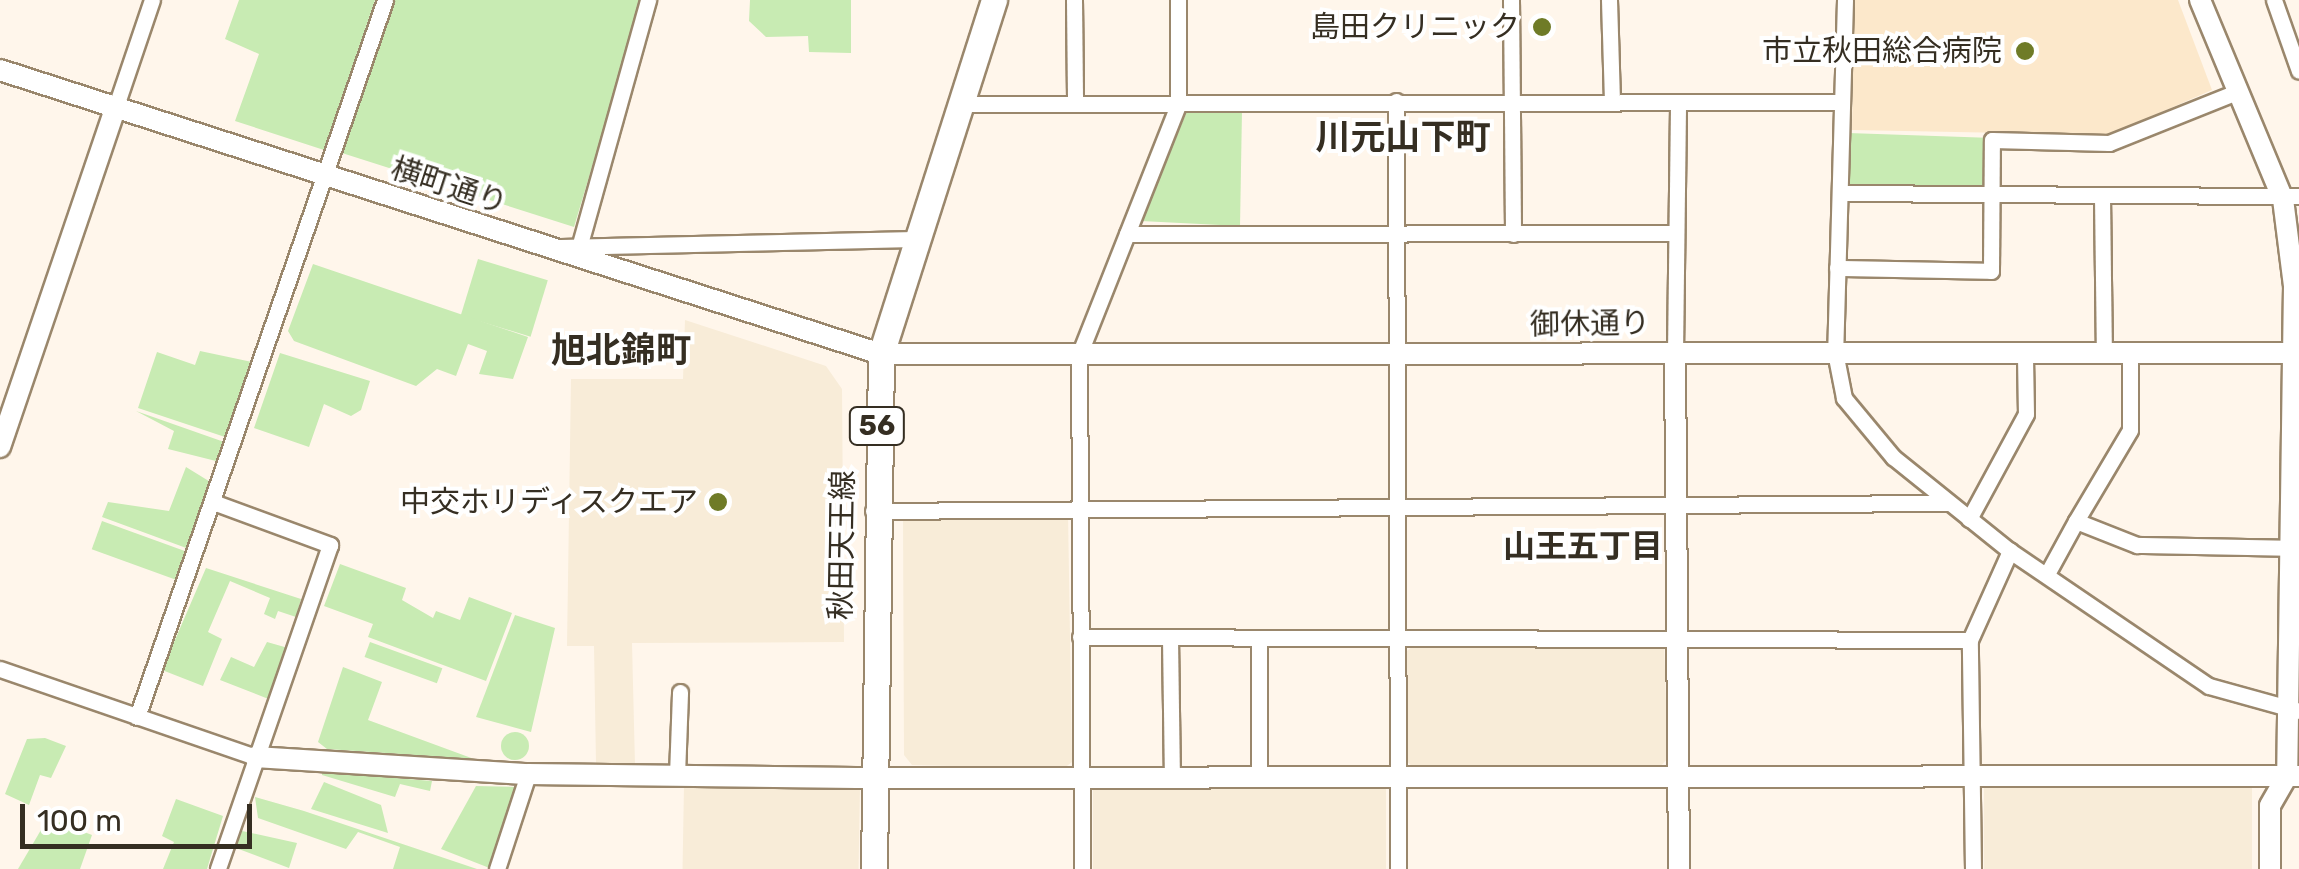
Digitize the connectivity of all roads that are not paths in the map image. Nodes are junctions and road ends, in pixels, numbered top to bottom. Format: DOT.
graph roads {
  1 [pos="152,0"];
  2 [pos="386,0"];
  3 [pos="648,0"];
  4 [pos="994,0"];
  5 [pos="1074,0"];
  6 [pos="1178,0"];
  7 [pos="1511,0"];
  8 [pos="1609,0"];
  9 [pos="1845,0"];
  10 [pos="2200,0"];
  11 [pos="2274,0"];
  12 [pos="0,70"];
  13 [pos="2299,70"];
  14 [pos="2239,91"];
  15 [pos="1396,101"];
  16 [pos="1514,101"];
  17 [pos="1612,101"];
  18 [pos="1678,102"];
  19 [pos="1840,102"];
  20 [pos="1075,103"];
  21 [pos="963,104"];
  22 [pos="1178,105"];
  23 [pos="116,109"];
  24 [pos="328,178"];
  25 [pos="1840,194"];
  26 [pos="1991,195"];
  27 [pos="2102,196"];
  28 [pos="2291,197"];
  29 [pos="1676,233"];
  30 [pos="1126,234"];
  31 [pos="1395,234"];
  32 [pos="1513,234"];
  33 [pos="918,239"];
  34 [pos="578,252"];
  35 [pos="1838,268"];
  36 [pos="1835,352"];
  37 [pos="2296,353"];
  38 [pos="881,354"];
  39 [pos="1675,354"];
  40 [pos="1079,355"];
  41 [pos="2130,355"];
  42 [pos="1397,356"];
  43 [pos="2024,356"];
  44 [pos="2104,356"];
  45 [pos="6,410"];
  46 [pos="0,447"];
  47 [pos="214,502"];
  48 [pos="1679,502"];
  49 [pos="1948,503"];
  50 [pos="1398,506"];
  51 [pos="1082,508"];
  52 [pos="873,511"];
  53 [pos="1970,519"];
  54 [pos="2076,521"];
  55 [pos="2292,548"];
  56 [pos="2010,552"];
  57 [pos="2047,574"];
  58 [pos="1080,637"];
  59 [pos="1397,637"];
  60 [pos="1680,637"];
  61 [pos="1170,638"];
  62 [pos="1259,639"];
  63 [pos="1970,640"];
  64 [pos="0,669"];
  65 [pos="680,692"];
  66 [pos="2294,711"];
  67 [pos="138,717"];
  68 [pos="255,757"];
  69 [pos="528,774"];
  70 [pos="677,775"];
  71 [pos="2293,776"];
  72 [pos="1680,777"];
  73 [pos="1972,777"];
  74 [pos="873,778"];
  75 [pos="1260,778"];
  76 [pos="1398,778"];
  77 [pos="1080,779"];
  78 [pos="1172,779"];
  79 [pos="2299,795"];
  80 [pos="218,869"];
  81 [pos="497,869"];
  82 [pos="874,869"];
  83 [pos="1082,869"];
  84 [pos="1398,869"];
  85 [pos="1680,869"];
  86 [pos="1972,869"];
  87 [pos="2270,869"];
  1 -- 23 [label="street"];
  2 -- 24 [label="street"];
  3 -- 34 [label="street"];
  4 -- 21 [label="main road, 秋田天王線 / 56"];
  5 -- 20 [label="street"];
  6 -- 22 [label="street"];
  7 -- 16 [label="street"];
  8 -- 17 [label="street"];
  9 -- 19 [label="street"];
  10 -- 14 [label="street"];
  11 -- 13 [label="street"];
  12 -- 23 [label="street, 横町通り"];
  14 -- 26 [label="street"];
  14 -- 28 [label="street"];
  15 -- 16 [label="street"];
  15 -- 22 [label="street"];
  15 -- 31 [label="street"];
  16 -- 17 [label="street"];
  16 -- 32 [label="street"];
  17 -- 18 [label="street"];
  18 -- 19 [label="street"];
  18 -- 29 [label="street"];
  19 -- 25 [label="street"];
  20 -- 21 [label="street"];
  20 -- 22 [label="street"];
  21 -- 33 [label="main road, 秋田天王線 / 56"];
  22 -- 30 [label="street"];
  23 -- 24 [label="street, 横町通り"];
  23 -- 45 [label="street"];
  24 -- 34 [label="street, 横町通り"];
  24 -- 47 [label="street"];
  25 -- 26 [label="street"];
  25 -- 35 [label="street"];
  26 -- 27 [label="street"];
  26 -- 35 [label="street"];
  27 -- 28 [label="street"];
  27 -- 44 [label="street"];
  28 -- 37 [label="street"];
  29 -- 32 [label="street"];
  29 -- 39 [label="street"];
  30 -- 31 [label="street"];
  30 -- 40 [label="street"];
  31 -- 32 [label="street"];
  31 -- 42 [label="street"];
  33 -- 34 [label="street"];
  33 -- 38 [label="main road, 秋田天王線 / 56"];
  34 -- 38 [label="street, 横町通り"];
  35 -- 36 [label="street"];
  36 -- 39 [label="street, 御休通り"];
  36 -- 43 [label="street, 御休通り"];
  36 -- 49 [label="street"];
  37 -- 41 [label="street, 御休通り"];
  37 -- 55 [label="street"];
  38 -- 40 [label="street, 御休通り"];
  38 -- 52 [label="main road, 秋田天王線 / 56"];
  39 -- 42 [label="street, 御休通り"];
  39 -- 48 [label="street"];
  40 -- 42 [label="street, 御休通り"];
  40 -- 51 [label="street"];
  41 -- 44 [label="street, 御休通り"];
  41 -- 54 [label="street"];
  42 -- 50 [label="street"];
  43 -- 44 [label="street, 御休通り"];
  43 -- 53 [label="street"];
  45 -- 46 [label="street"];
  47 -- 67 [label="street"];
  47 -- 68 [label="street"];
  48 -- 49 [label="street"];
  48 -- 50 [label="street"];
  48 -- 60 [label="street"];
  49 -- 53 [label="street"];
  50 -- 51 [label="street"];
  50 -- 59 [label="street"];
  51 -- 52 [label="street"];
  51 -- 58 [label="street"];
  52 -- 74 [label="main road, 秋田天王線 / 56"];
  53 -- 56 [label="street"];
  54 -- 55 [label="street"];
  54 -- 57 [label="street"];
  55 -- 66 [label="street"];
  56 -- 57 [label="street"];
  56 -- 63 [label="street"];
  57 -- 66 [label="street"];
  58 -- 61 [label="street"];
  58 -- 77 [label="street"];
  59 -- 60 [label="street"];
  59 -- 62 [label="street"];
  59 -- 76 [label="street"];
  60 -- 63 [label="street"];
  60 -- 72 [label="street"];
  61 -- 62 [label="street"];
  61 -- 78 [label="street"];
  62 -- 75 [label="street"];
  63 -- 73 [label="street"];
  64 -- 67 [label="street"];
  65 -- 70 [label="street"];
  66 -- 71 [label="street"];
  67 -- 68 [label="street"];
  68 -- 69 [label="street"];
  68 -- 80 [label="street"];
  69 -- 70 [label="street"];
  69 -- 81 [label="street"];
  70 -- 74 [label="street"];
  71 -- 73 [label="street"];
  71 -- 79 [label="street"];
  71 -- 87 [label="street"];
  72 -- 73 [label="street"];
  72 -- 76 [label="street"];
  72 -- 85 [label="street"];
  73 -- 86 [label="street"];
  74 -- 77 [label="street"];
  74 -- 82 [label="main road, 秋田天王線 / 56"];
  75 -- 76 [label="street"];
  75 -- 78 [label="street"];
  76 -- 84 [label="street"];
  77 -- 78 [label="street"];
  77 -- 83 [label="street"];
}
